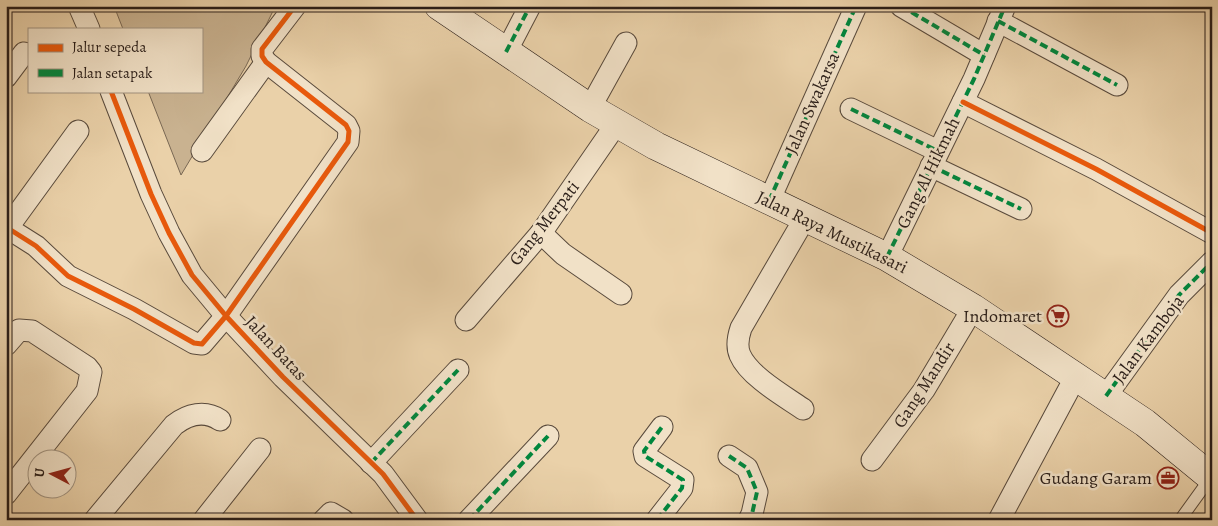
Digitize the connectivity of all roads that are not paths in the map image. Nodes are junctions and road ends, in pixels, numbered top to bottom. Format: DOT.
graph roads {
  1 [pos="79,6"];
  2 [pos="295,6"];
  3 [pos="439,6"];
  4 [pos="530,6"];
  5 [pos="856,6"];
  6 [pos="901,6"];
  7 [pos="1001,14"];
  8 [pos="89,28"];
  9 [pos="626,42"];
  10 [pos="506,52"];
  11 [pos="24,54"];
  12 [pos="984,55"];
  13 [pos="266,62"];
  14 [pos="6,77"];
  15 [pos="1117,86"];
  16 [pos="111,92"];
  17 [pos="962,102"];
  18 [pos="590,108"];
  19 [pos="851,109"];
  20 [pos="617,123"];
  21 [pos="78,131"];
  22 [pos="202,151"];
  23 [pos="935,159"];
  24 [pos="769,201"];
  25 [pos="1021,209"];
  26 [pos="805,218"];
  27 [pos="7,228"];
  28 [pos="541,233"];
  29 [pos="1212,233"];
  30 [pos="887,257"];
  31 [pos="1211,263"];
  32 [pos="621,294"];
  33 [pos="972,308"];
  34 [pos="226,316"];
  35 [pos="466,320"];
  36 [pos="6,345"];
  37 [pos="458,370"];
  38 [pos="1076,376"];
  39 [pos="1106,396"];
  40 [pos="803,409"];
  41 [pos="220,420"];
  42 [pos="662,427"];
  43 [pos="548,436"];
  44 [pos="260,449"];
  45 [pos="729,456"];
  46 [pos="872,460"];
  47 [pos="371,463"];
  48 [pos="1211,478"];
  49 [pos="6,494"];
  50 [pos="660,519"];
  51 [pos="96,520"];
  52 [pos="204,520"];
  53 [pos="324,520"];
  54 [pos="343,520"];
  55 [pos="417,520"];
  56 [pos="469,520"];
  57 [pos="749,520"];
  58 [pos="999,520"];
  59 [pos="1180,520"];
  1 -- 8 [label="street"];
  2 -- 13 [label="street"];
  3 -- 10 [label="main road, Jalan Raya Mustikasari"];
  4 -- 10 [label="street"];
  5 -- 24 [label="street, Jalan Swakarsa"];
  6 -- 12 [label="street"];
  7 -- 12 [label="street, Gang Al Hikmah"];
  7 -- 15 [label="street"];
  9 -- 18 [label="street"];
  10 -- 18 [label="main road, Jalan Raya Mustikasari"];
  11 -- 14 [label="street"];
  12 -- 17 [label="street, Gang Al Hikmah"];
  13 -- 22 [label="street"];
  13 -- 34 [label="street"];
  16 -- 34 [label="street, Jalan Batas"];
  17 -- 23 [label="street, Gang Al Hikmah"];
  17 -- 29 [label="street"];
  18 -- 20 [label="main road, Jalan Raya Mustikasari"];
  19 -- 23 [label="street"];
  20 -- 24 [label="main road, Jalan Raya Mustikasari"];
  20 -- 28 [label="street, Gang Merpati"];
  21 -- 27 [label="street"];
  23 -- 25 [label="street"];
  23 -- 30 [label="street, Gang Al Hikmah"];
  24 -- 26 [label="main road, Jalan Raya Mustikasari"];
  26 -- 30 [label="main road, Jalan Raya Mustikasari"];
  26 -- 40 [label="street"];
  27 -- 34 [label="street"];
  28 -- 32 [label="street"];
  28 -- 35 [label="street, Gang Merpati"];
  30 -- 33 [label="main road, Jalan Raya Mustikasari"];
  31 -- 39 [label="street, Jalan Kamboja"];
  33 -- 38 [label="main road, Jalan Raya Mustikasari"];
  33 -- 46 [label="street, Gang Mandir"];
  34 -- 47 [label="street, Jalan Batas"];
  36 -- 49 [label="street"];
  37 -- 47 [label="street"];
  38 -- 39 [label="main road, Jalan Raya Mustikasari"];
  38 -- 58 [label="street"];
  39 -- 48 [label="main road, Jalan Raya Mustikasari"];
  41 -- 51 [label="street"];
  42 -- 50 [label="street"];
  43 -- 56 [label="street"];
  44 -- 52 [label="street"];
  45 -- 57 [label="street"];
  47 -- 55 [label="street, Jalan Batas"];
  48 -- 59 [label="lane"];
  53 -- 54 [label="street"];
}
